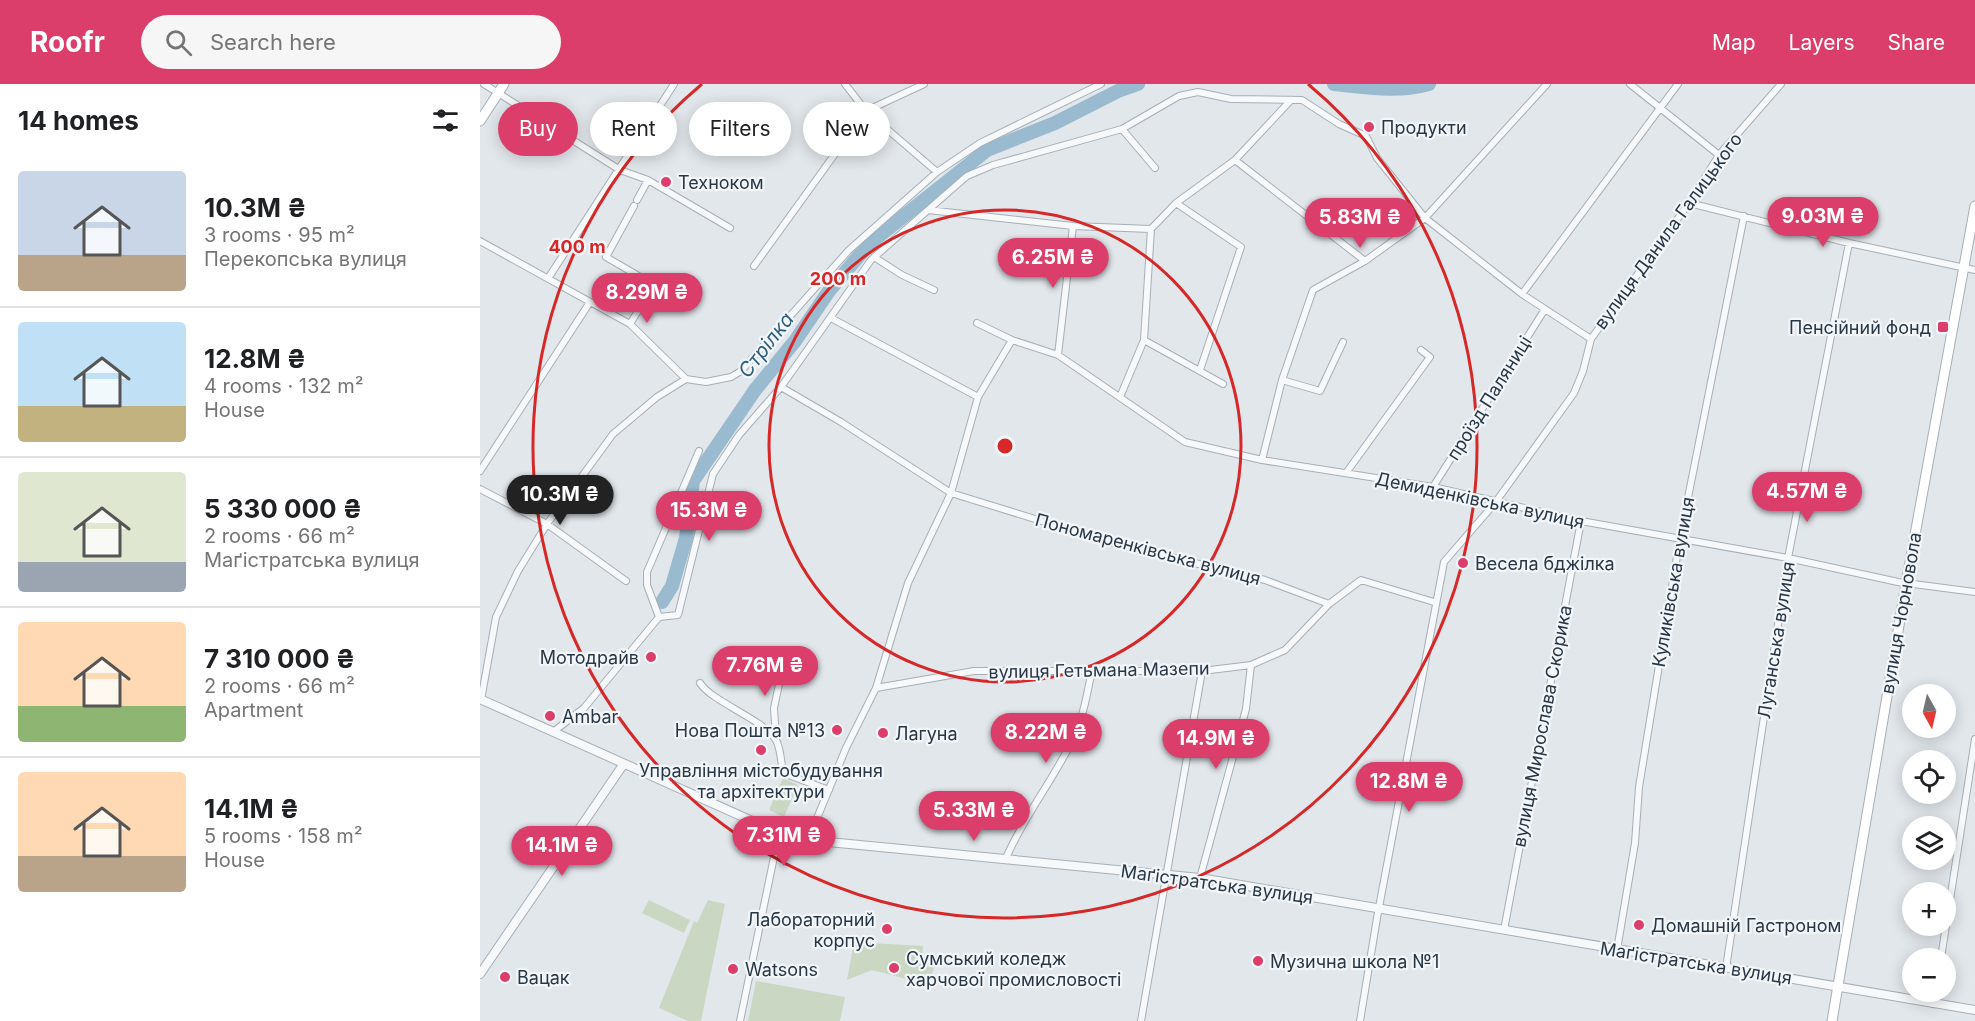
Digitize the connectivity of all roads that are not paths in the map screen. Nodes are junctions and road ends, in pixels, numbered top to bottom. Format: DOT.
graph roads {
  1 [pos="484,84"];
  2 [pos="504,84"];
  3 [pos="674,84"];
  4 [pos="845,84"];
  5 [pos="924,84"];
  6 [pos="1101,84"];
  7 [pos="1547,84"];
  8 [pos="1630,84"];
  9 [pos="1678,84"];
  10 [pos="1781,84"];
  11 [pos="498,93"];
  12 [pos="1291,100"];
  13 [pos="859,102"];
  14 [pos="885,102"];
  15 [pos="1661,106"];
  16 [pos="480,121"];
  17 [pos="1122,129"];
  18 [pos="890,132"];
  19 [pos="1719,155"];
  20 [pos="833,156"];
  21 [pos="1235,160"];
  22 [pos="1155,168"];
  23 [pos="620,170"];
  24 [pos="937,172"];
  25 [pos="648,180"];
  26 [pos="1176,203"];
  27 [pos="1689,203"];
  28 [pos="1975,206"];
  29 [pos="928,210"];
  30 [pos="1744,216"];
  31 [pos="1425,218"];
  32 [pos="1073,226"];
  33 [pos="730,228"];
  34 [pos="1152,229"];
  35 [pos="480,241"];
  36 [pos="1849,243"];
  37 [pos="874,257"];
  38 [pos="1365,261"];
  39 [pos="754,266"];
  40 [pos="1962,267"];
  41 [pos="1975,270"];
  42 [pos="549,277"];
  43 [pos="934,290"];
  44 [pos="1522,294"];
  45 [pos="590,302"];
  46 [pos="1545,309"];
  47 [pos="831,318"];
  48 [pos="977,323"];
  49 [pos="630,324"];
  50 [pos="1591,339"];
  51 [pos="1012,340"];
  52 [pos="1144,340"];
  53 [pos="1343,342"];
  54 [pos="1421,350"];
  55 [pos="1058,355"];
  56 [pos="1200,370"];
  57 [pos="686,379"];
  58 [pos="1282,380"];
  59 [pos="1223,384"];
  60 [pos="781,387"];
  61 [pos="978,397"];
  62 [pos="1120,397"];
  63 [pos="699,451"];
  64 [pos="1262,460"];
  65 [pos="480,471"];
  66 [pos="1346,472"];
  67 [pos="1433,487"];
  68 [pos="480,489"];
  69 [pos="951,493"];
  70 [pos="1495,503"];
  71 [pos="1581,521"];
  72 [pos="547,524"];
  73 [pos="1680,538"];
  74 [pos="1788,558"];
  75 [pos="626,581"];
  76 [pos="1906,584"];
  77 [pos="1975,592"];
  78 [pos="1434,602"];
  79 [pos="1329,604"];
  80 [pos="659,616"];
  81 [pos="785,656"];
  82 [pos="1251,665"];
  83 [pos="1092,671"];
  84 [pos="1202,671"];
  85 [pos="700,683"];
  86 [pos="876,688"];
  87 [pos="480,700"];
  88 [pos="553,732"];
  89 [pos="1975,739"];
  90 [pos="776,740"];
  91 [pos="623,765"];
  92 [pos="829,790"];
  93 [pos="779,833"];
  94 [pos="808,840"];
  95 [pos="1006,858"];
  96 [pos="1166,874"];
  97 [pos="1200,878"];
  98 [pos="1378,910"];
  99 [pos="1504,930"];
  100 [pos="1943,948"];
  101 [pos="1617,950"];
  102 [pos="1726,968"];
  103 [pos="480,974"];
  104 [pos="1837,987"];
  105 [pos="1933,1004"];
  106 [pos="1975,1010"];
  107 [pos="740,1021"];
  108 [pos="1141,1021"];
  109 [pos="1360,1021"];
  110 [pos="1832,1021"];
  1 -- 11 [label="street"];
  2 -- 11 [label="main road"];
  3 -- 23 [label="street"];
  4 -- 13 [label="street"];
  5 -- 14 [label="street"];
  6 -- 24 [label="street"];
  7 -- 31 [label="street"];
  8 -- 15 [label="street"];
  9 -- 15 [label="street"];
  10 -- 19 [label="street, вулиця Данила Галицького"];
  11 -- 16 [label="main road"];
  11 -- 23 [label="street"];
  12 -- 17 [label="street"];
  12 -- 21 [label="street"];
  12 -- 31 [label="street"];
  15 -- 19 [label="street"];
  15 -- 44 [label="street"];
  17 -- 22 [label="street"];
  17 -- 29 [label="street"];
  18 -- 24 [label="street"];
  19 -- 27 [label="street, вулиця Данила Галицького"];
  20 -- 39 [label="street"];
  21 -- 26 [label="street"];
  21 -- 38 [label="street"];
  23 -- 25 [label="street"];
  23 -- 42 [label="street"];
  24 -- 57 [label="street"];
  25 -- 33 [label="street"];
  25 -- 49 [label="street"];
  26 -- 34 [label="street"];
  26 -- 56 [label="street"];
  27 -- 30 [label="street"];
  27 -- 50 [label="street, вулиця Данила Галицького"];
  28 -- 40 [label="main road, вулиця Чорновола"];
  29 -- 32 [label="street"];
  29 -- 37 [label="street"];
  30 -- 36 [label="street"];
  30 -- 73 [label="street, Куликівська вулиця"];
  31 -- 38 [label="street"];
  31 -- 44 [label="street"];
  32 -- 34 [label="street"];
  32 -- 55 [label="street"];
  34 -- 52 [label="street"];
  35 -- 42 [label="street"];
  36 -- 40 [label="street"];
  36 -- 74 [label="street, Луганська вулиця"];
  37 -- 43 [label="street"];
  37 -- 47 [label="street"];
  38 -- 58 [label="street"];
  40 -- 41 [label="street"];
  40 -- 76 [label="main road, вулиця Чорновола"];
  42 -- 45 [label="street"];
  44 -- 46 [label="street"];
  45 -- 49 [label="street"];
  45 -- 65 [label="street"];
  46 -- 50 [label="street"];
  46 -- 67 [label="street, проїзд Паляниці"];
  47 -- 60 [label="street"];
  47 -- 61 [label="street"];
  48 -- 51 [label="street, Демиденківська вулиця"];
  49 -- 57 [label="street"];
  50 -- 70 [label="street, вулиця Данила Галицького"];
  51 -- 55 [label="street, Демиденківська вулиця"];
  51 -- 61 [label="street"];
  52 -- 56 [label="street"];
  52 -- 62 [label="street"];
  53 -- 58 [label="street"];
  54 -- 66 [label="street"];
  55 -- 62 [label="street, Демиденківська вулиця"];
  56 -- 59 [label="street"];
  57 -- 72 [label="street"];
  58 -- 64 [label="street"];
  60 -- 69 [label="street, Пономаренківська вулиця"];
  60 -- 80 [label="street"];
  61 -- 69 [label="street"];
  62 -- 64 [label="street, Демиденківська вулиця"];
  63 -- 80 [label="street"];
  64 -- 66 [label="street, Демиденківська вулиця"];
  66 -- 67 [label="street, Демиденківська вулиця"];
  67 -- 70 [label="street, Демиденківська вулиця"];
  68 -- 72 [label="street"];
  69 -- 79 [label="street, Пономаренківська вулиця"];
  69 -- 86 [label="street"];
  70 -- 71 [label="street, Демиденківська вулиця"];
  70 -- 78 [label="street, вулиця Данила Галицького"];
  71 -- 73 [label="street, Демиденківська вулиця"];
  71 -- 99 [label="street, вулиця Мирослава Скорика"];
  72 -- 75 [label="street"];
  72 -- 87 [label="street"];
  73 -- 74 [label="street, Демиденківська вулиця"];
  73 -- 101 [label="street, Куликівська вулиця"];
  74 -- 76 [label="street, Демиденківська вулиця"];
  74 -- 102 [label="street, Луганська вулиця"];
  76 -- 77 [label="street, Демиденківська вулиця"];
  76 -- 104 [label="main road, вулиця Чорновола"];
  78 -- 79 [label="street, вулиця Гетьмана Мазепи"];
  78 -- 98 [label="street, вулиця Данила Галицького"];
  79 -- 82 [label="street, вулиця Гетьмана Мазепи"];
  80 -- 88 [label="street"];
  81 -- 90 [label="street"];
  82 -- 84 [label="street, вулиця Гетьмана Мазепи"];
  82 -- 97 [label="street"];
  83 -- 84 [label="street, вулиця Гетьмана Мазепи"];
  83 -- 86 [label="street, вулиця Гетьмана Мазепи"];
  83 -- 95 [label="street"];
  84 -- 96 [label="street"];
  85 -- 90 [label="street"];
  86 -- 92 [label="street"];
  87 -- 88 [label="street, Маґістратська вулиця"];
  88 -- 91 [label="street, Маґістратська вулиця"];
  89 -- 100 [label="street"];
  90 -- 92 [label="street"];
  91 -- 93 [label="street, Маґістратська вулиця"];
  91 -- 103 [label="street"];
  92 -- 94 [label="street"];
  93 -- 94 [label="street, Маґістратська вулиця"];
  93 -- 107 [label="street"];
  94 -- 95 [label="street, Маґістратська вулиця"];
  95 -- 96 [label="street, Маґістратська вулиця"];
  96 -- 97 [label="street, Маґістратська вулиця"];
  96 -- 108 [label="street"];
  97 -- 98 [label="street, Маґістратська вулиця"];
  98 -- 99 [label="street, Маґістратська вулиця"];
  98 -- 109 [label="street, вулиця Данила Галицького"];
  99 -- 101 [label="street, Маґістратська вулиця"];
  101 -- 102 [label="street, Маґістратська вулиця"];
  102 -- 104 [label="street, Маґістратська вулиця"];
  104 -- 105 [label="street, Маґістратська вулиця"];
  104 -- 110 [label="main road, вулиця Чорновола"];
  105 -- 106 [label="street, Маґістратська вулиця"];
}
